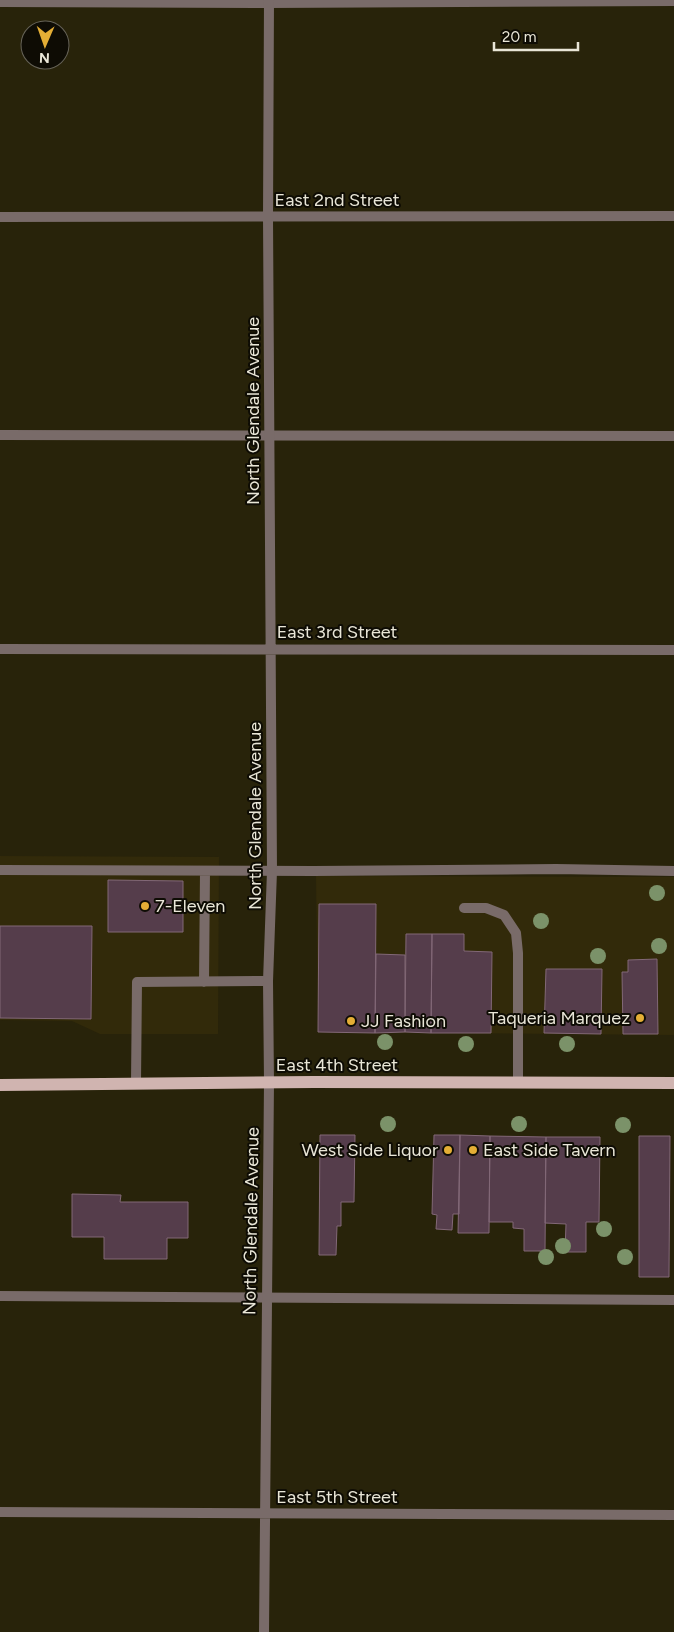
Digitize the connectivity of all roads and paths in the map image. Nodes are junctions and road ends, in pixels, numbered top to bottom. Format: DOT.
graph roads {
  1 [pos="674,0"];
  2 [pos="0,2"];
  3 [pos="269,2"];
  4 [pos="674,216"];
  5 [pos="0,217"];
  6 [pos="268,217"];
  7 [pos="0,435"];
  8 [pos="269,435"];
  9 [pos="674,436"];
  10 [pos="0,648"];
  11 [pos="271,648"];
  12 [pos="674,650"];
  13 [pos="0,870"];
  14 [pos="205,871"];
  15 [pos="272,871"];
  16 [pos="674,871"];
  17 [pos="464,908"];
  18 [pos="268,981"];
  19 [pos="204,982"];
  20 [pos="269,1082"];
  21 [pos="136,1083"];
  22 [pos="518,1083"];
  23 [pos="674,1083"];
  24 [pos="0,1085"];
  25 [pos="0,1296"];
  26 [pos="266,1299"];
  27 [pos="674,1300"];
  28 [pos="0,1512"];
  29 [pos="265,1513"];
  30 [pos="674,1515"];
  31 [pos="264,1632"];
  1 -- 3 [label="street"];
  2 -- 3 [label="street"];
  3 -- 6 [label="street, North Glendale Avenue"];
  4 -- 6 [label="street, East 2nd Street"];
  5 -- 6 [label="street, East 2nd Street"];
  6 -- 8 [label="street, North Glendale Avenue"];
  7 -- 8 [label="street"];
  8 -- 9 [label="street"];
  8 -- 11 [label="street, North Glendale Avenue"];
  10 -- 11 [label="street, East 3rd Street"];
  11 -- 12 [label="street, East 3rd Street"];
  11 -- 15 [label="street, North Glendale Avenue"];
  13 -- 14 [label="street"];
  14 -- 15 [label="street"];
  14 -- 19 [label="street"];
  15 -- 16 [label="street"];
  15 -- 18 [label="street, North Glendale Avenue"];
  17 -- 22 [label="street"];
  18 -- 19 [label="street"];
  18 -- 20 [label="street, North Glendale Avenue"];
  19 -- 21 [label="street"];
  20 -- 21 [label="main road, East 4th Street"];
  20 -- 22 [label="main road, East 4th Street"];
  20 -- 26 [label="street, North Glendale Avenue"];
  21 -- 24 [label="main road, East 4th Street"];
  22 -- 23 [label="main road, East 4th Street"];
  25 -- 26 [label="street"];
  26 -- 27 [label="street"];
  26 -- 29 [label="street, North Glendale Avenue"];
  28 -- 29 [label="street, East 5th Street"];
  29 -- 30 [label="street, East 5th Street"];
  29 -- 31 [label="street, North Glendale Avenue"];
}
